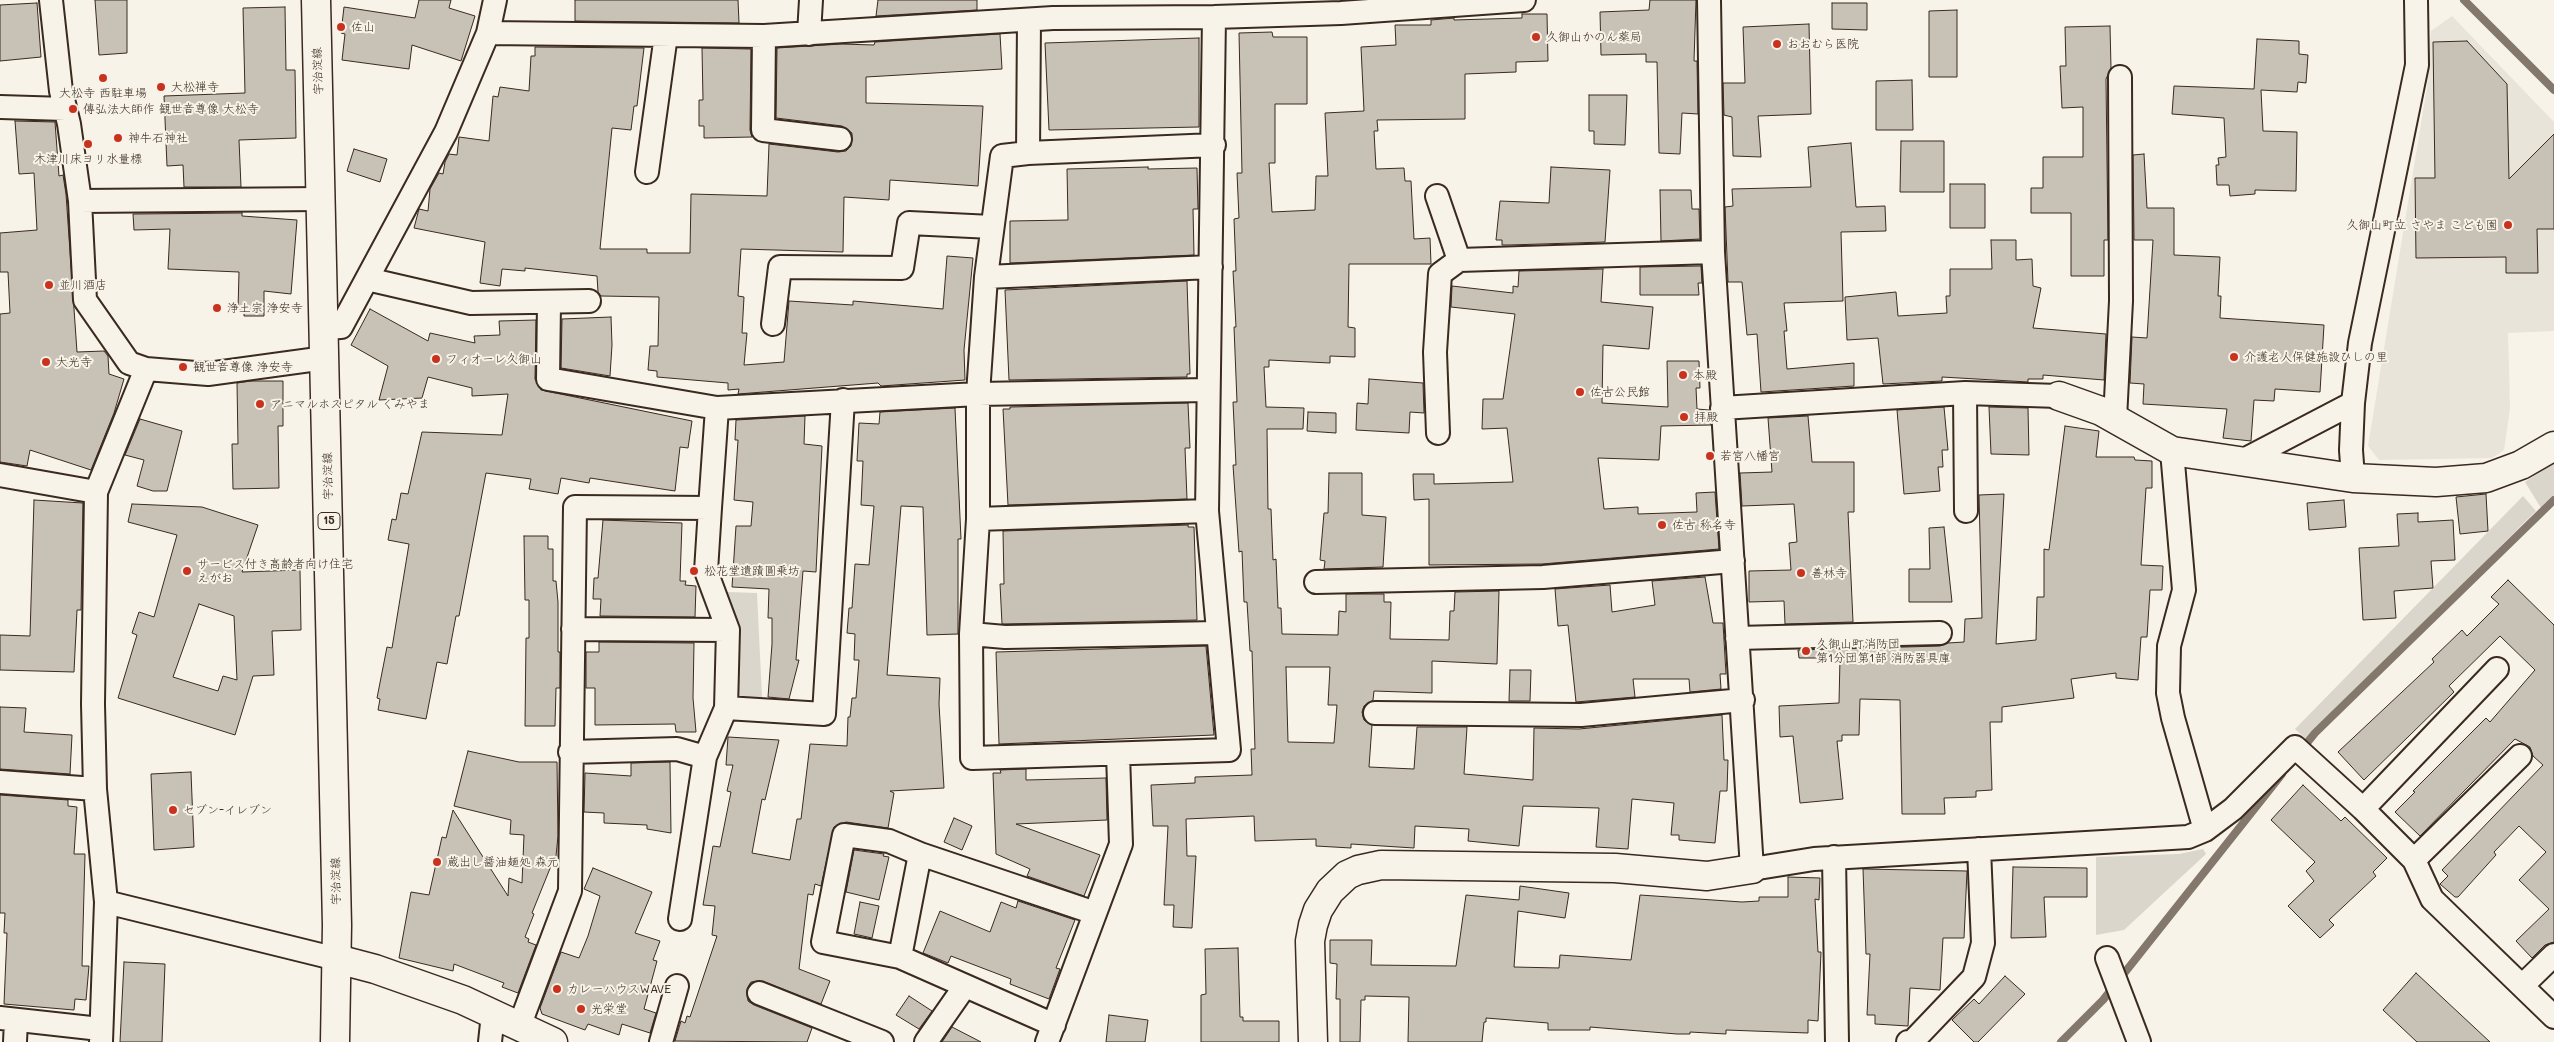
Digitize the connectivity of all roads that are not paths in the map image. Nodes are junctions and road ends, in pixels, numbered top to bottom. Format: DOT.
graph roads {
  1 [pos="51,0"];
  2 [pos="316,0"];
  3 [pos="495,0"];
  4 [pos="811,0"];
  5 [pos="1524,0"];
  6 [pos="1710,0"];
  7 [pos="2416,0"];
  8 [pos="1053,9"];
  9 [pos="1214,18"];
  10 [pos="1030,20"];
  11 [pos="488,33"];
  12 [pos="810,34"];
  13 [pos="666,35"];
  14 [pos="764,36"];
  15 [pos="2120,77"];
  16 [pos="0,107"];
  17 [pos="65,108"];
  18 [pos="840,139"];
  19 [pos="1214,145"];
  20 [pos="1028,153"];
  21 [pos="647,172"];
  22 [pos="1437,196"];
  23 [pos="322,199"];
  24 [pos="80,201"];
  25 [pos="992,227"];
  26 [pos="1713,252"];
  27 [pos="1459,260"];
  28 [pos="1210,267"];
  29 [pos="986,277"];
  30 [pos="367,279"];
  31 [pos="589,301"];
  32 [pos="549,303"];
  33 [pos="773,324"];
  34 [pos="325,328"];
  35 [pos="325,358"];
  36 [pos="146,369"];
  37 [pos="1207,390"];
  38 [pos="1965,393"];
  39 [pos="978,394"];
  40 [pos="2059,396"];
  41 [pos="842,400"];
  42 [pos="2353,403"];
  43 [pos="717,408"];
  44 [pos="1722,408"];
  45 [pos="2115,419"];
  46 [pos="1438,432"];
  47 [pos="2554,446"];
  48 [pos="2172,451"];
  49 [pos="2240,462"];
  50 [pos="0,475"];
  51 [pos="2353,478"];
  52 [pos="96,492"];
  53 [pos="710,508"];
  54 [pos="1208,511"];
  55 [pos="1966,511"];
  56 [pos="978,519"];
  57 [pos="1733,561"];
  58 [pos="1316,582"];
  59 [pos="573,629"];
  60 [pos="728,630"];
  61 [pos="1217,633"];
  62 [pos="1940,633"];
  63 [pos="971,634"];
  64 [pos="1738,638"];
  65 [pos="2497,668"];
  66 [pos="1743,700"];
  67 [pos="726,708"];
  68 [pos="1375,713"];
  69 [pos="570,752"];
  70 [pos="1118,754"];
  71 [pos="2520,756"];
  72 [pos="704,757"];
  73 [pos="0,782"];
  74 [pos="95,789"];
  75 [pos="2363,809"];
  76 [pos="2205,830"];
  77 [pos="1979,848"];
  78 [pos="920,854"];
  79 [pos="1834,857"];
  80 [pos="2414,860"];
  81 [pos="1752,869"];
  82 [pos="106,902"];
  83 [pos="1095,913"];
  84 [pos="680,919"];
  85 [pos="2554,956"];
  86 [pos="900,957"];
  87 [pos="2107,958"];
  88 [pos="337,959"];
  89 [pos="677,986"];
  90 [pos="965,986"];
  91 [pos="2522,986"];
  92 [pos="759,993"];
  93 [pos="493,1014"];
  94 [pos="2554,1017"];
  95 [pos="8,1019"];
  96 [pos="519,1027"];
  97 [pos="1051,1034"];
  98 [pos="101,1036"];
  99 [pos="15,1042"];
  100 [pos="335,1042"];
  101 [pos="490,1042"];
  102 [pos="553,1042"];
  103 [pos="661,1042"];
  104 [pos="882,1042"];
  105 [pos="926,1042"];
  106 [pos="1313,1042"];
  107 [pos="1837,1042"];
  108 [pos="1908,1042"];
  109 [pos="2139,1042"];
  1 -- 17 [label="street"];
  2 -- 23 [label="street, 宇治淀線 / 15"];
  3 -- 11 [label="street"];
  4 -- 12 [label="street"];
  5 -- 9 [label="street"];
  6 -- 26 [label="street"];
  7 -- 42 [label="street"];
  8 -- 9 [label="street"];
  8 -- 10 [label="street"];
  9 -- 19 [label="street"];
  10 -- 12 [label="street"];
  10 -- 20 [label="street"];
  11 -- 13 [label="street"];
  11 -- 30 [label="street"];
  12 -- 14 [label="street"];
  13 -- 14 [label="street"];
  13 -- 21 [label="street"];
  14 -- 18 [label="street"];
  15 -- 45 [label="street"];
  16 -- 17 [label="street"];
  17 -- 24 [label="street"];
  19 -- 20 [label="street"];
  19 -- 28 [label="street"];
  20 -- 25 [label="street"];
  22 -- 27 [label="street"];
  23 -- 24 [label="street"];
  23 -- 34 [label="street, 宇治淀線 / 15"];
  24 -- 36 [label="street"];
  25 -- 29 [label="street"];
  25 -- 33 [label="street"];
  26 -- 27 [label="street"];
  26 -- 44 [label="street"];
  27 -- 46 [label="street"];
  28 -- 29 [label="street"];
  28 -- 37 [label="street"];
  29 -- 39 [label="street"];
  30 -- 32 [label="street"];
  30 -- 34 [label="street"];
  31 -- 32 [label="street"];
  32 -- 43 [label="street"];
  34 -- 35 [label="street, 宇治淀線 / 15"];
  35 -- 36 [label="street"];
  35 -- 88 [label="street, 宇治淀線 / 15"];
  36 -- 52 [label="street"];
  37 -- 39 [label="street"];
  37 -- 54 [label="street"];
  38 -- 40 [label="street"];
  38 -- 44 [label="street"];
  38 -- 55 [label="street"];
  39 -- 41 [label="street"];
  39 -- 56 [label="street"];
  40 -- 45 [label="street"];
  41 -- 43 [label="street"];
  41 -- 67 [label="street"];
  42 -- 49 [label="street"];
  42 -- 51 [label="street"];
  43 -- 53 [label="street"];
  44 -- 57 [label="street"];
  45 -- 48 [label="street"];
  47 -- 51 [label="street"];
  48 -- 49 [label="street"];
  48 -- 76 [label="street"];
  49 -- 51 [label="street"];
  50 -- 52 [label="street"];
  52 -- 74 [label="street"];
  53 -- 59 [label="street"];
  53 -- 60 [label="street"];
  54 -- 56 [label="street"];
  54 -- 61 [label="street"];
  56 -- 63 [label="street"];
  57 -- 58 [label="street"];
  57 -- 64 [label="street"];
  59 -- 60 [label="street"];
  59 -- 69 [label="street"];
  60 -- 67 [label="street"];
  61 -- 63 [label="street"];
  61 -- 70 [label="street"];
  62 -- 64 [label="street"];
  63 -- 70 [label="street"];
  64 -- 66 [label="street"];
  65 -- 75 [label="street"];
  66 -- 68 [label="street"];
  66 -- 81 [label="street"];
  67 -- 72 [label="street"];
  69 -- 72 [label="street"];
  69 -- 96 [label="street"];
  70 -- 83 [label="street"];
  71 -- 80 [label="street"];
  72 -- 84 [label="street"];
  73 -- 74 [label="street"];
  74 -- 82 [label="street"];
  75 -- 76 [label="street"];
  75 -- 80 [label="street"];
  76 -- 77 [label="street"];
  77 -- 79 [label="street"];
  77 -- 108 [label="street"];
  78 -- 83 [label="street"];
  78 -- 86 [label="street"];
  78 -- 86 [label="street"];
  79 -- 81 [label="street"];
  79 -- 107 [label="street"];
  80 -- 91 [label="street"];
  81 -- 106 [label="street"];
  82 -- 88 [label="street"];
  82 -- 98 [label="street"];
  83 -- 97 [label="street"];
  85 -- 91 [label="street"];
  86 -- 90 [label="street"];
  87 -- 109 [label="street"];
  88 -- 93 [label="street"];
  88 -- 100 [label="street, 宇治淀線 / 15"];
  89 -- 103 [label="street"];
  90 -- 97 [label="street"];
  90 -- 105 [label="street"];
  91 -- 94 [label="street"];
  92 -- 104 [label="street"];
  93 -- 96 [label="street"];
  93 -- 101 [label="street"];
  95 -- 98 [label="street"];
  95 -- 99 [label="street"];
  96 -- 102 [label="street"];
}
